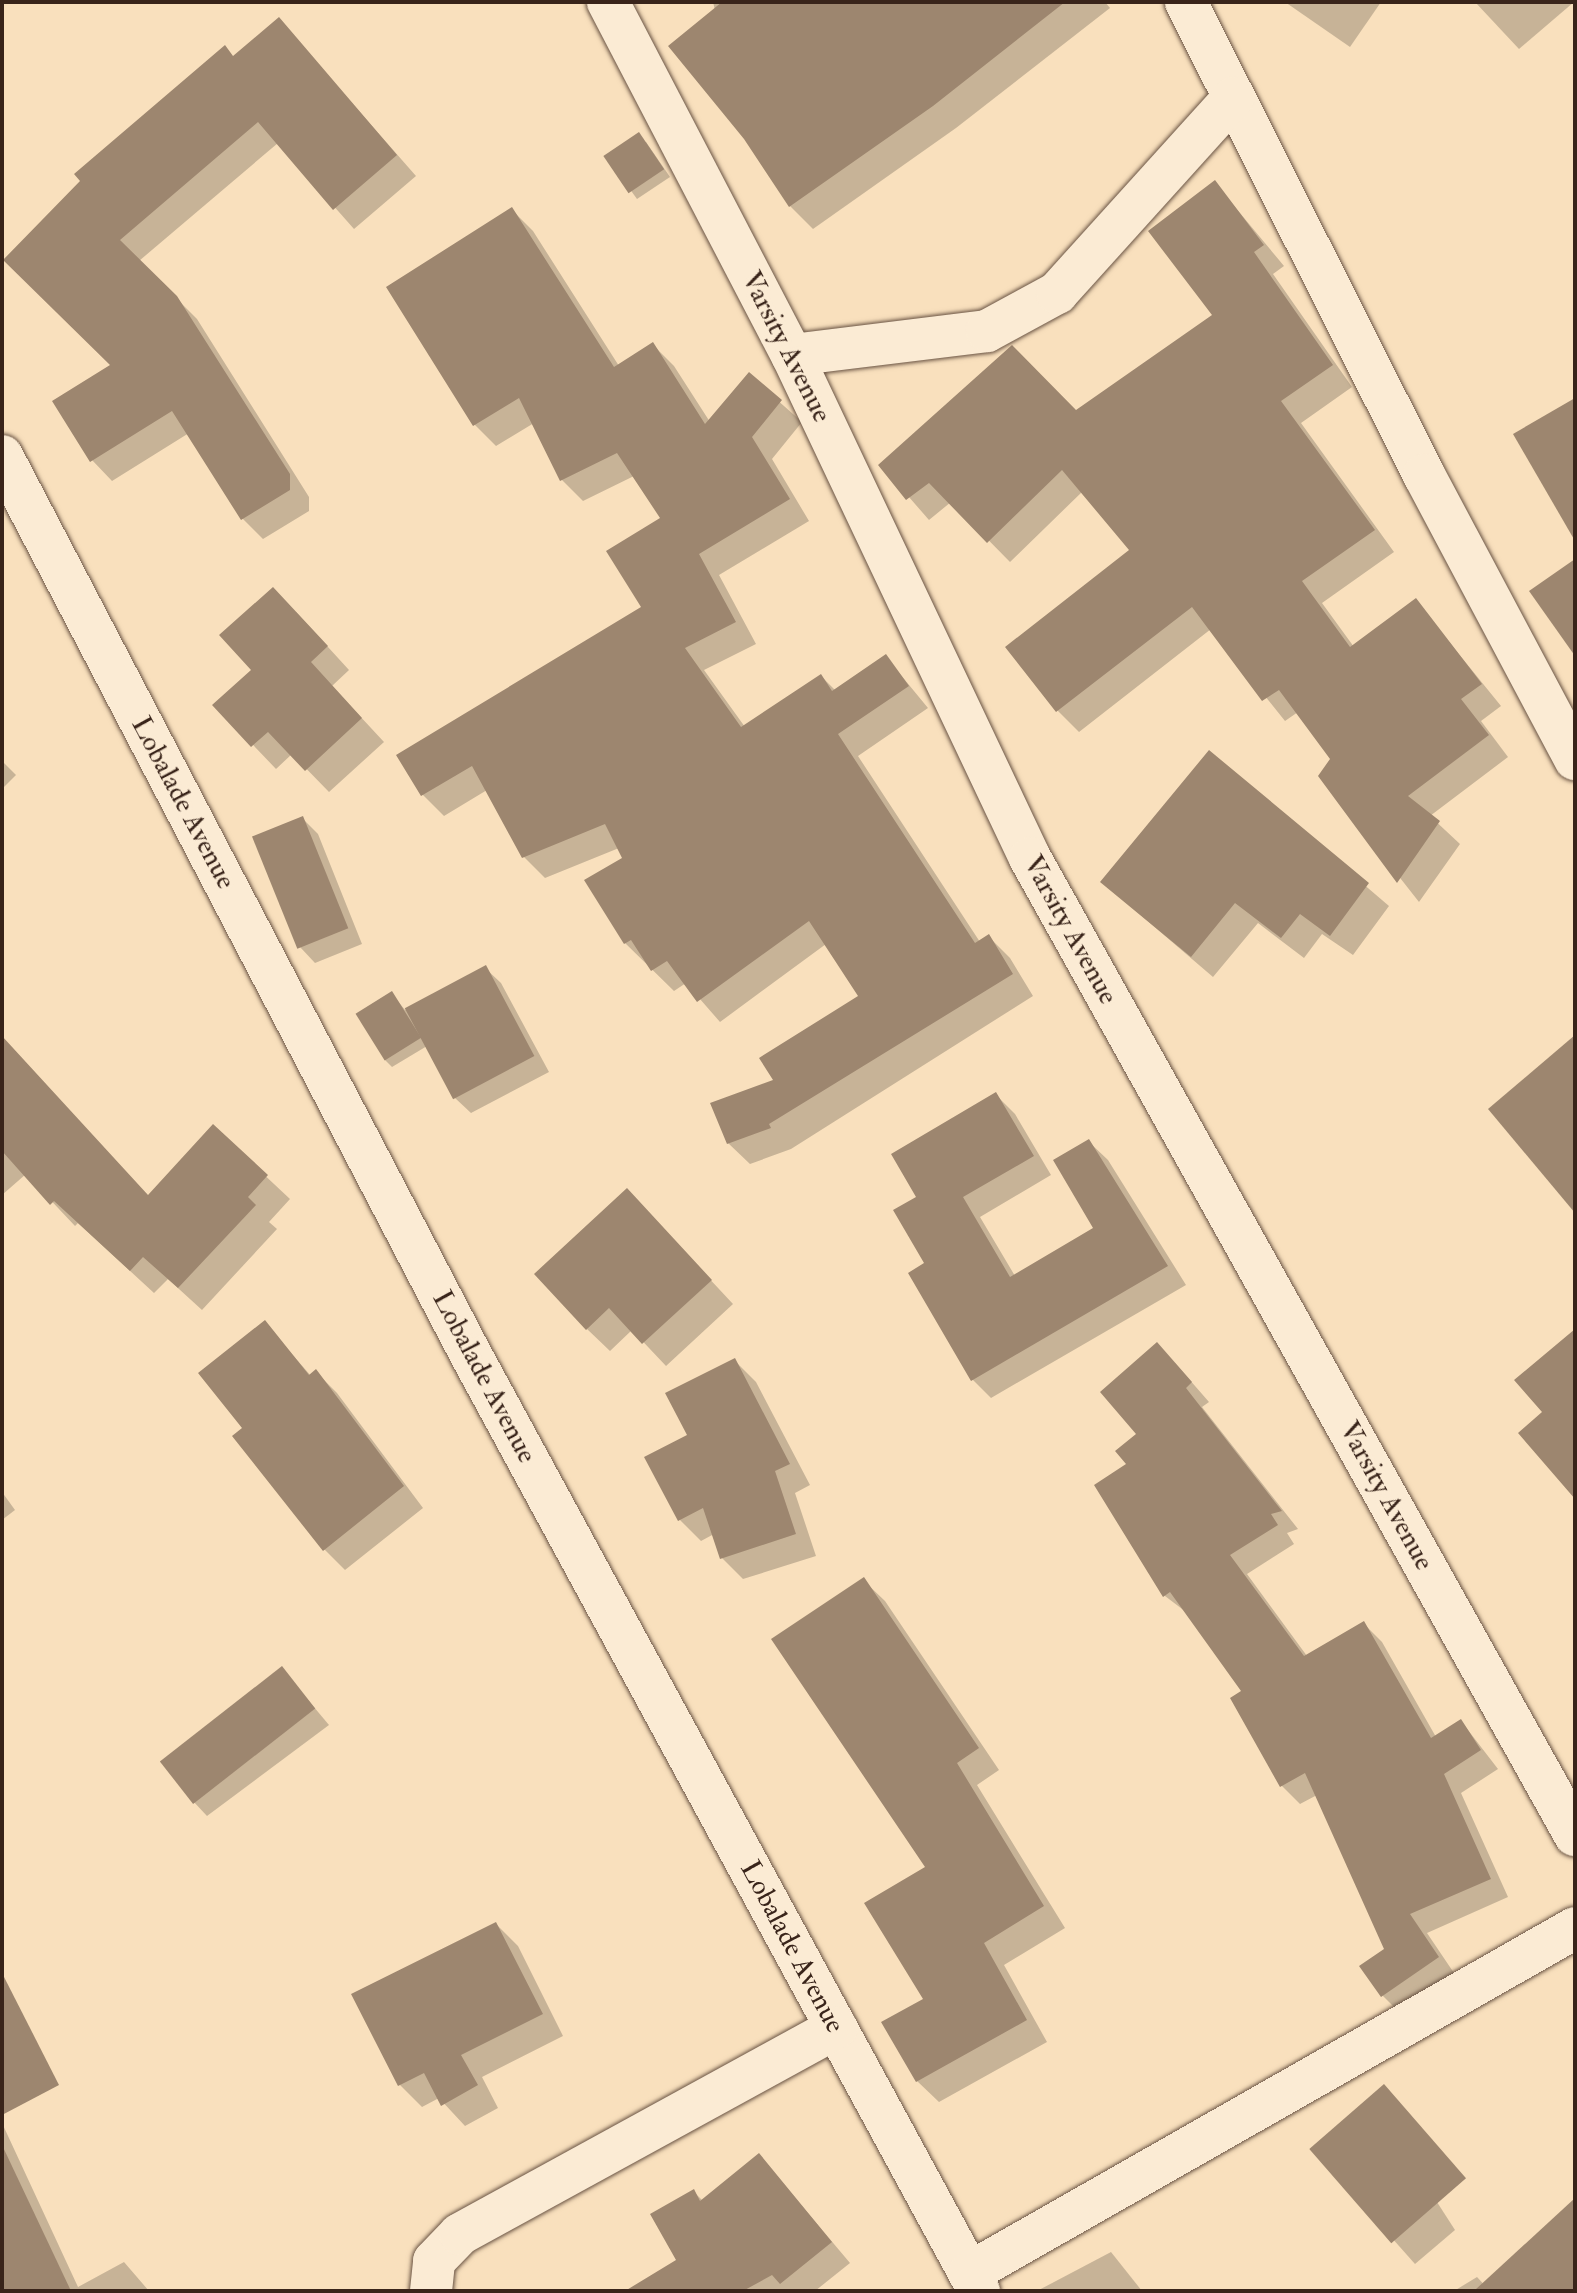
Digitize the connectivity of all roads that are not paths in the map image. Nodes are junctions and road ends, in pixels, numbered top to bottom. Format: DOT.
graph roads {
  1 [pos="608,2"];
  2 [pos="1186,2"];
  3 [pos="1233,98"];
  4 [pos="792,355"];
  5 [pos="2,456"];
  6 [pos="1575,759"];
  7 [pos="1575,1835"];
  8 [pos="1575,1928"];
  9 [pos="836,2028"];
  10 [pos="974,2282"];
  11 [pos="431,2291"];
  1 -- 4 [label="street, Varsity Avenue"];
  2 -- 3 [label="street"];
  3 -- 4 [label="street"];
  3 -- 6 [label="street"];
  4 -- 7 [label="street, Varsity Avenue"];
  5 -- 9 [label="street, Lobalade Avenue"];
  8 -- 10 [label="street"];
  9 -- 10 [label="street, Lobalade Avenue"];
  9 -- 11 [label="street"];
}
